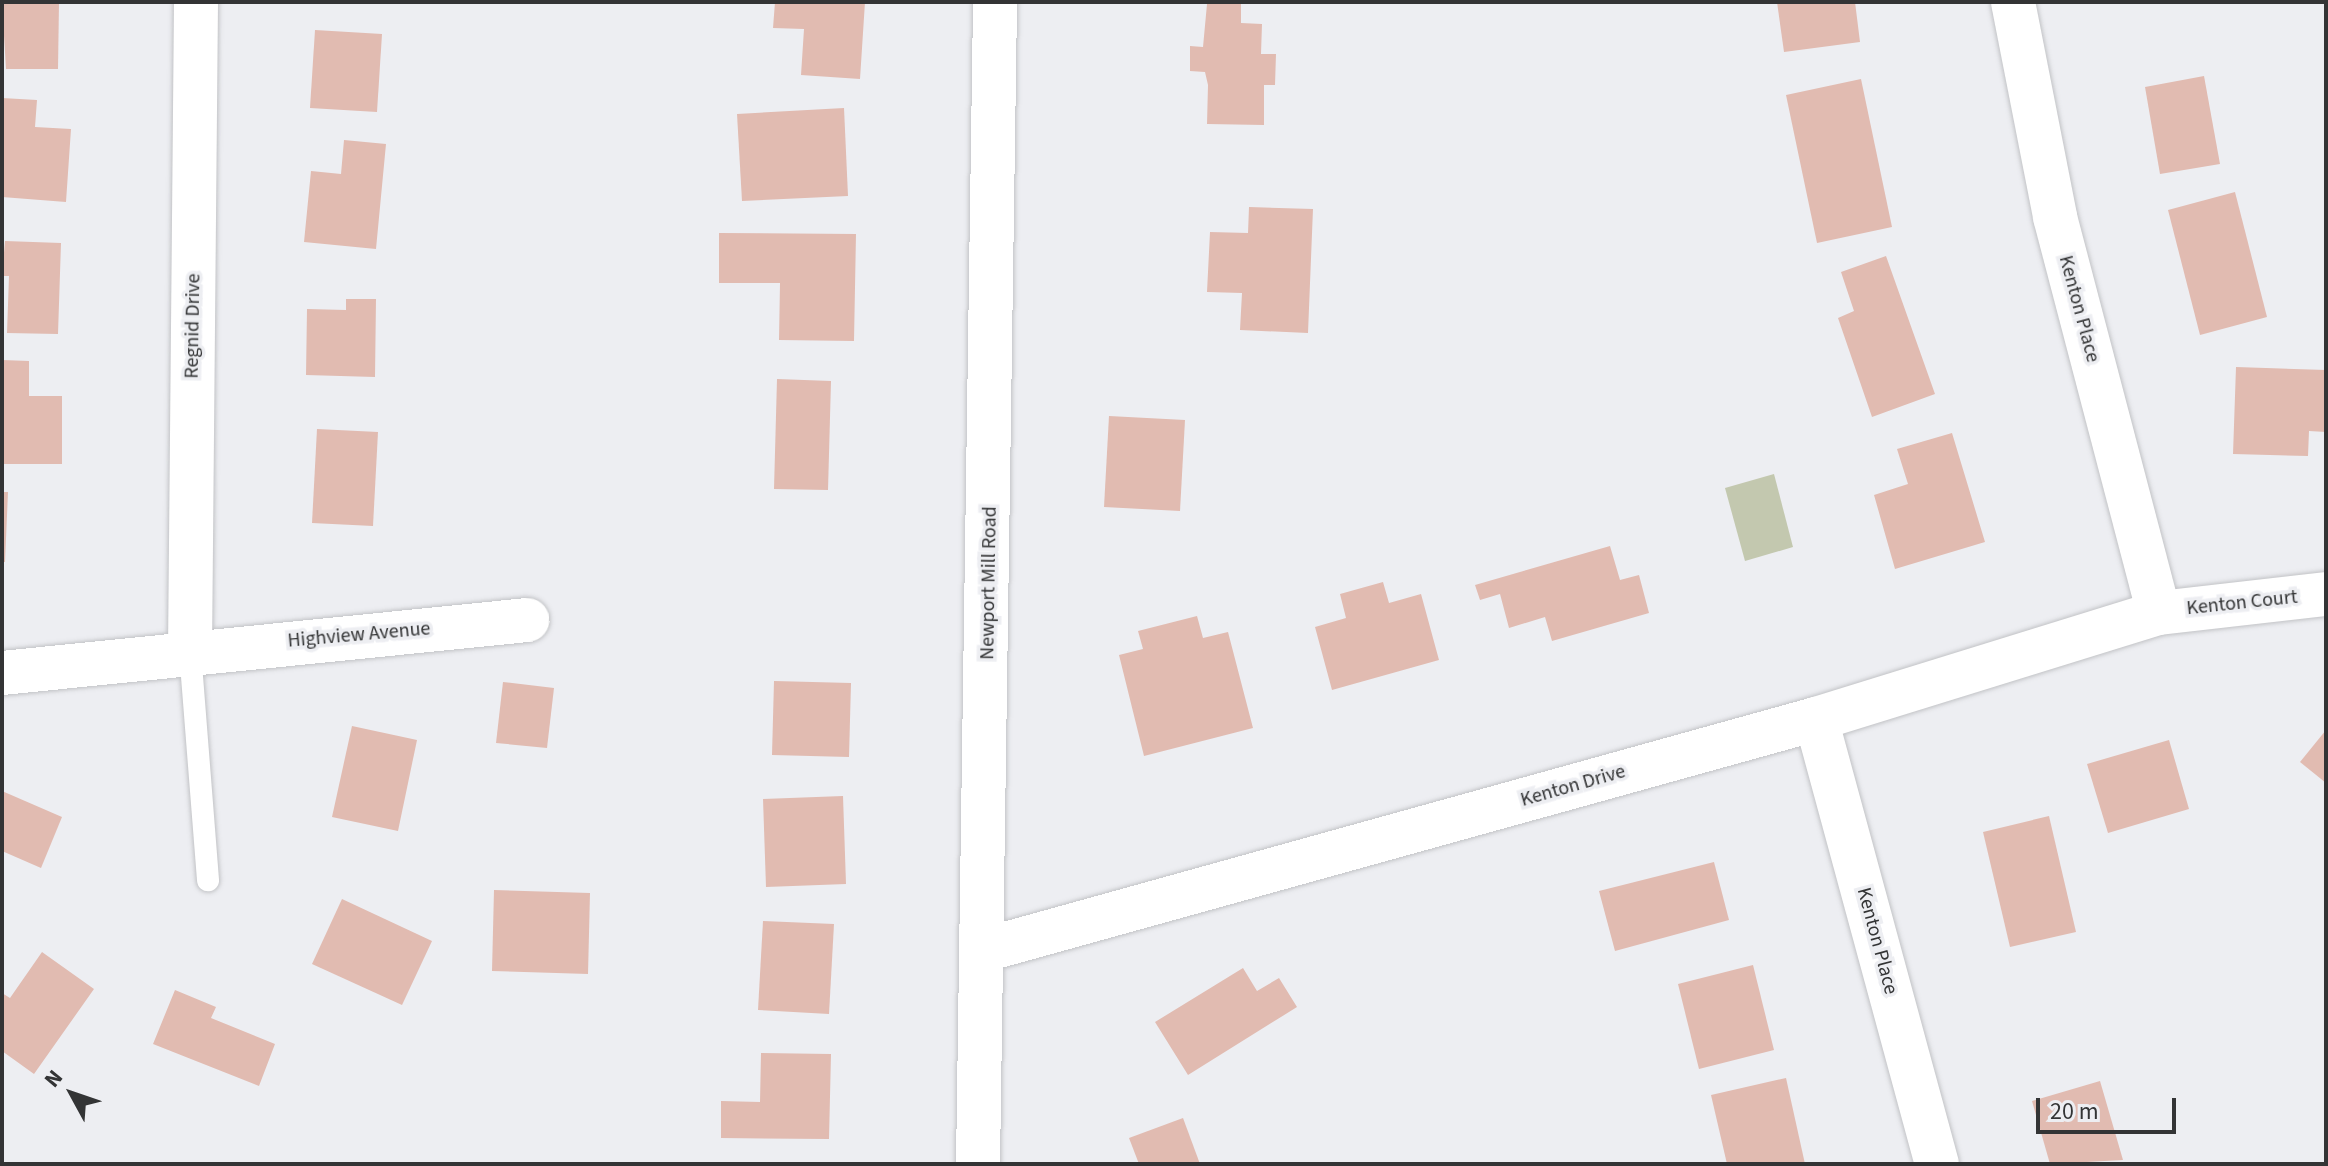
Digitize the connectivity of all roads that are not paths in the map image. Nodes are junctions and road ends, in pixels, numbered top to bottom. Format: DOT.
graph roads {
  1 [pos="196,2"];
  2 [pos="995,2"];
  3 [pos="2013,2"];
  4 [pos="2326,594"];
  5 [pos="2159,613"];
  6 [pos="527,620"];
  7 [pos="190,651"];
  8 [pos="2,673"];
  9 [pos="1816,719"];
  10 [pos="208,880"];
  11 [pos="984,950"];
  12 [pos="978,1164"];
  13 [pos="1937,1164"];
  1 -- 7 [label="street, Regnid Drive"];
  2 -- 11 [label="street, Newport Mill Road"];
  3 -- 5 [label="street, Kenton Place"];
  4 -- 5 [label="street, Kenton Court"];
  5 -- 9 [label="street, Kenton Drive"];
  6 -- 7 [label="street, Highview Avenue"];
  7 -- 8 [label="street, Highview Avenue"];
  7 -- 10 [label="lane"];
  9 -- 11 [label="street, Kenton Drive"];
  9 -- 13 [label="street, Kenton Place"];
  11 -- 12 [label="street, Newport Mill Road"];
}
